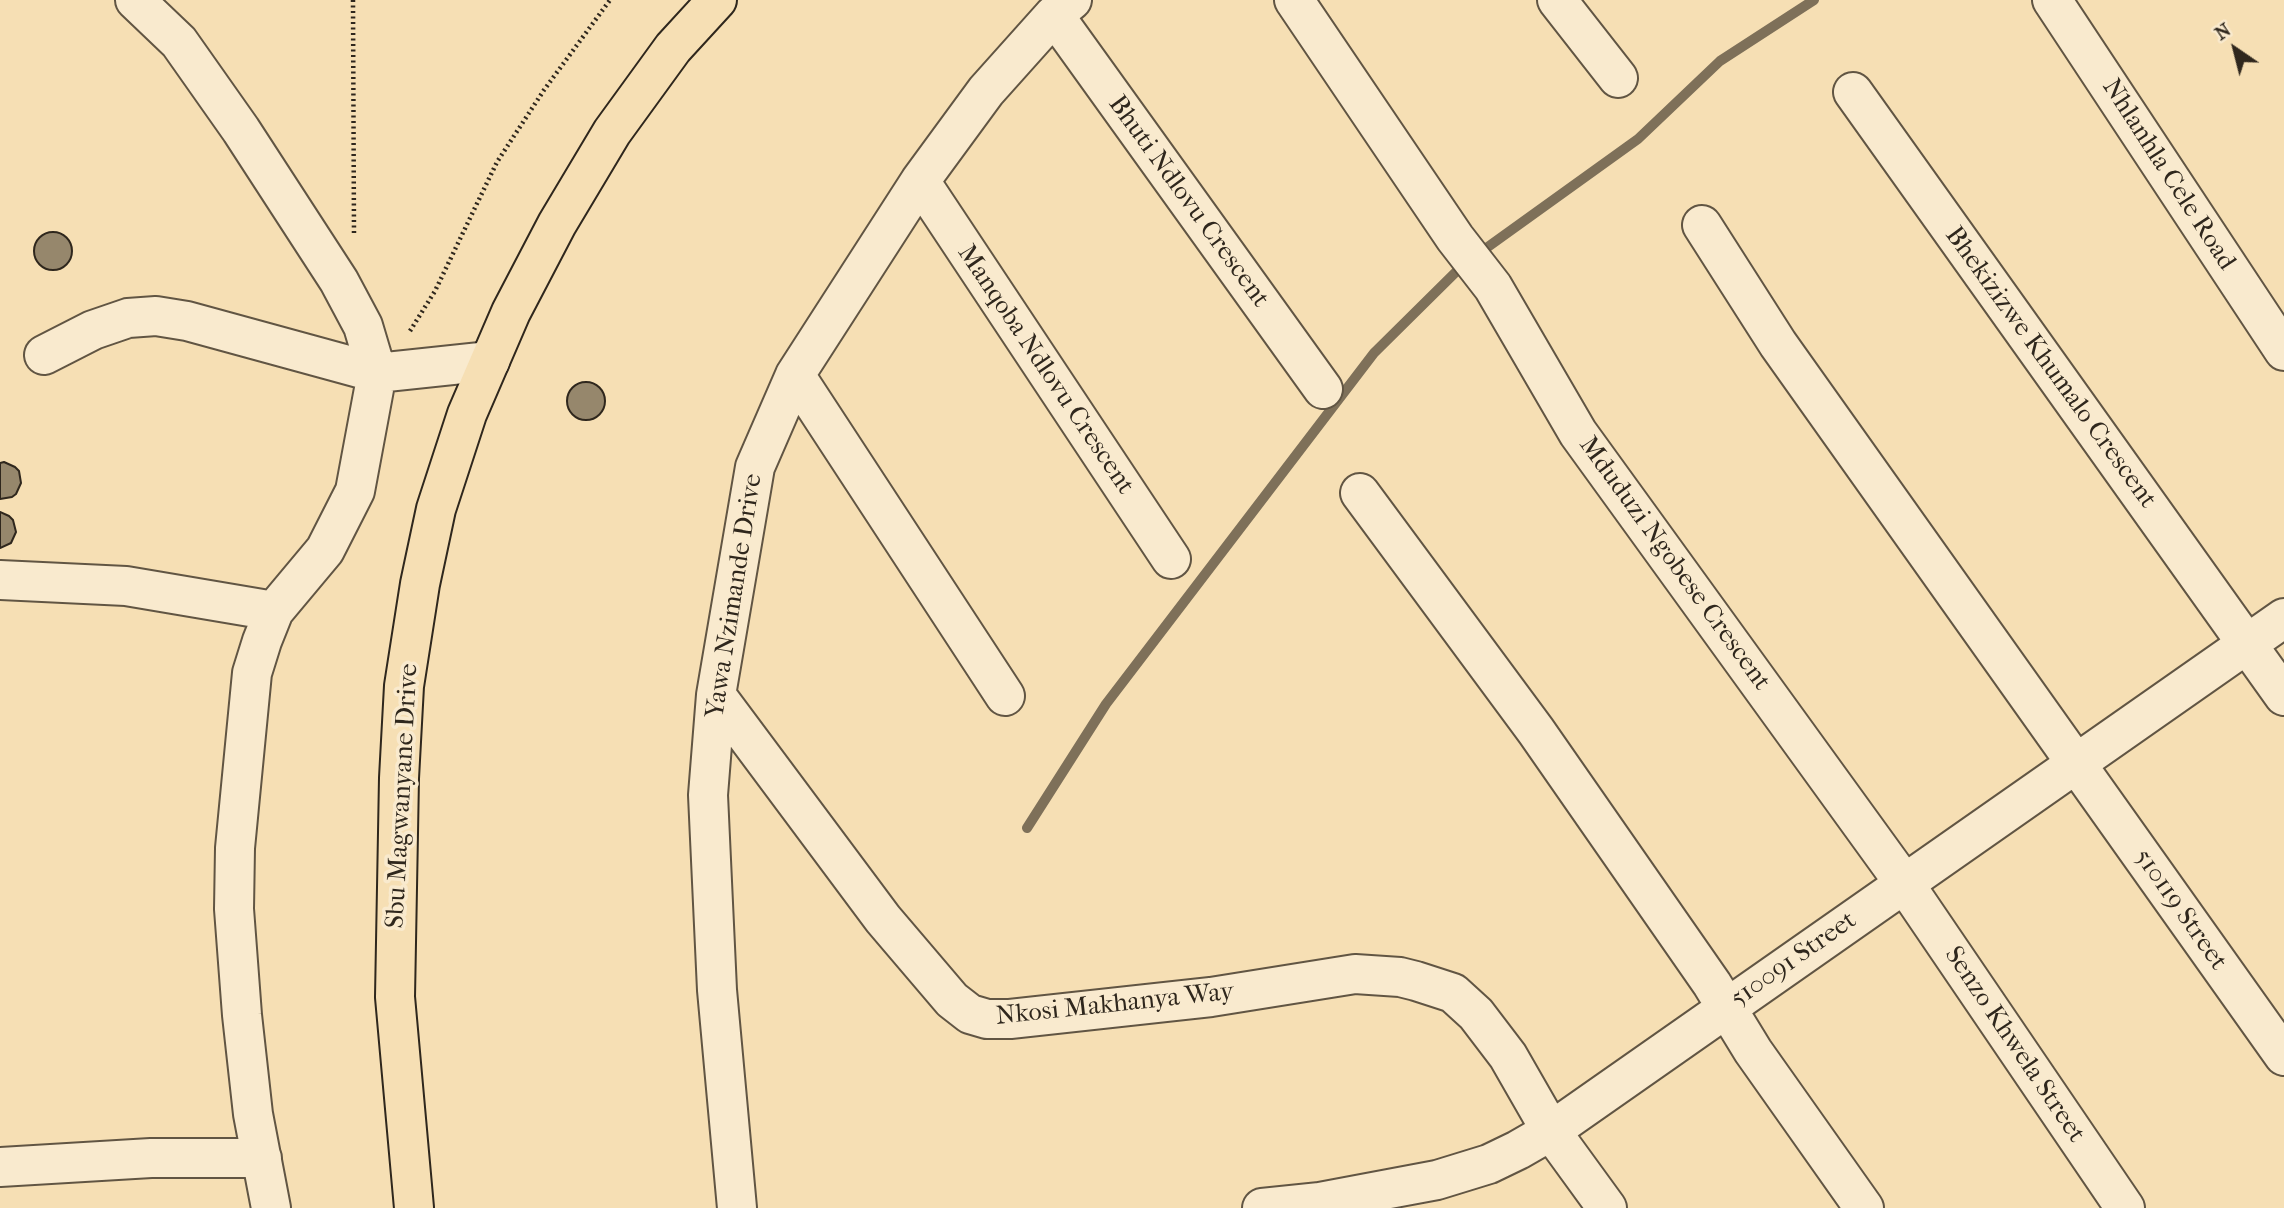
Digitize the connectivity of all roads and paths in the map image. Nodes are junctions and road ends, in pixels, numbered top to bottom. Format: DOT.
graph roads {
  1 [pos="135,0"];
  2 [pos="353,0"];
  3 [pos="610,0"];
  4 [pos="717,0"];
  5 [pos="1294,0"];
  6 [pos="1557,0"];
  7 [pos="2052,0"];
  8 [pos="1063,7"];
  9 [pos="1618,78"];
  10 [pos="1853,92"];
  11 [pos="920,181"];
  12 [pos="1702,225"];
  13 [pos="339,281"];
  14 [pos="2284,351"];
  15 [pos="44,355"];
  16 [pos="490,361"];
  17 [pos="377,373"];
  18 [pos="795,375"];
  19 [pos="1323,388"];
  20 [pos="1360,493"];
  21 [pos="1171,559"];
  22 [pos="0,580"];
  23 [pos="274,611"];
  24 [pos="2284,618"];
  25 [pos="2248,643"];
  26 [pos="716,695"];
  27 [pos="1005,696"];
  28 [pos="2284,696"];
  29 [pos="2077,763"];
  30 [pos="1904,883"];
  31 [pos="1726,1008"];
  32 [pos="2284,1056"];
  33 [pos="1551,1131"];
  34 [pos="262,1158"];
  35 [pos="0,1167"];
  36 [pos="1320,1205"];
  37 [pos="271,1208"];
  38 [pos="414,1208"];
  39 [pos="737,1208"];
  40 [pos="1262,1208"];
  41 [pos="1607,1208"];
  42 [pos="1864,1208"];
  43 [pos="2125,1208"];
  1 -- 13 [label="street"];
  2 -- 13 [label="path"];
  3 -- 17 [label="path"];
  4 -- 16 [label="main road, Sbu Magwanyane Drive"];
  5 -- 30 [label="street, Mduduzi Ngobese Crescent"];
  6 -- 9 [label="street"];
  7 -- 14 [label="street, Nhlanhla Cele Road"];
  8 -- 11 [label="street, Yawa Nzimande Drive"];
  8 -- 19 [label="street, Bhuti Ndlovu Crescent"];
  10 -- 25 [label="street, Bhekizizwe Khumalo Crescent"];
  11 -- 18 [label="street, Yawa Nzimande Drive"];
  11 -- 21 [label="street, Manqoba Ndlovu Crescent"];
  12 -- 29 [label="street"];
  13 -- 17 [label="street"];
  15 -- 17 [label="street"];
  16 -- 17 [label="street"];
  16 -- 38 [label="main road, Sbu Magwanyane Drive"];
  17 -- 23 [label="street"];
  18 -- 26 [label="street, Yawa Nzimande Drive"];
  18 -- 27 [label="street"];
  20 -- 31 [label="street"];
  22 -- 23 [label="street"];
  23 -- 34 [label="street"];
  24 -- 25 [label="street, 510091 Street"];
  25 -- 28 [label="street, Bhekizizwe Khumalo Crescent"];
  25 -- 29 [label="street, 510091 Street"];
  26 -- 33 [label="street, Nkosi Makhanya Way"];
  26 -- 39 [label="street, Yawa Nzimande Drive"];
  29 -- 30 [label="street, 510091 Street"];
  29 -- 32 [label="street, 510119 Street"];
  30 -- 31 [label="street, 510091 Street"];
  30 -- 43 [label="street, Senzo Khwela Street"];
  31 -- 33 [label="street, 510091 Street"];
  31 -- 42 [label="street"];
  33 -- 36 [label="street, 510091 Street"];
  33 -- 41 [label="street, Nkosi Makhanya Way"];
  34 -- 35 [label="street"];
  34 -- 37 [label="street"];
  36 -- 40 [label="street, 510091 Street"];
}
